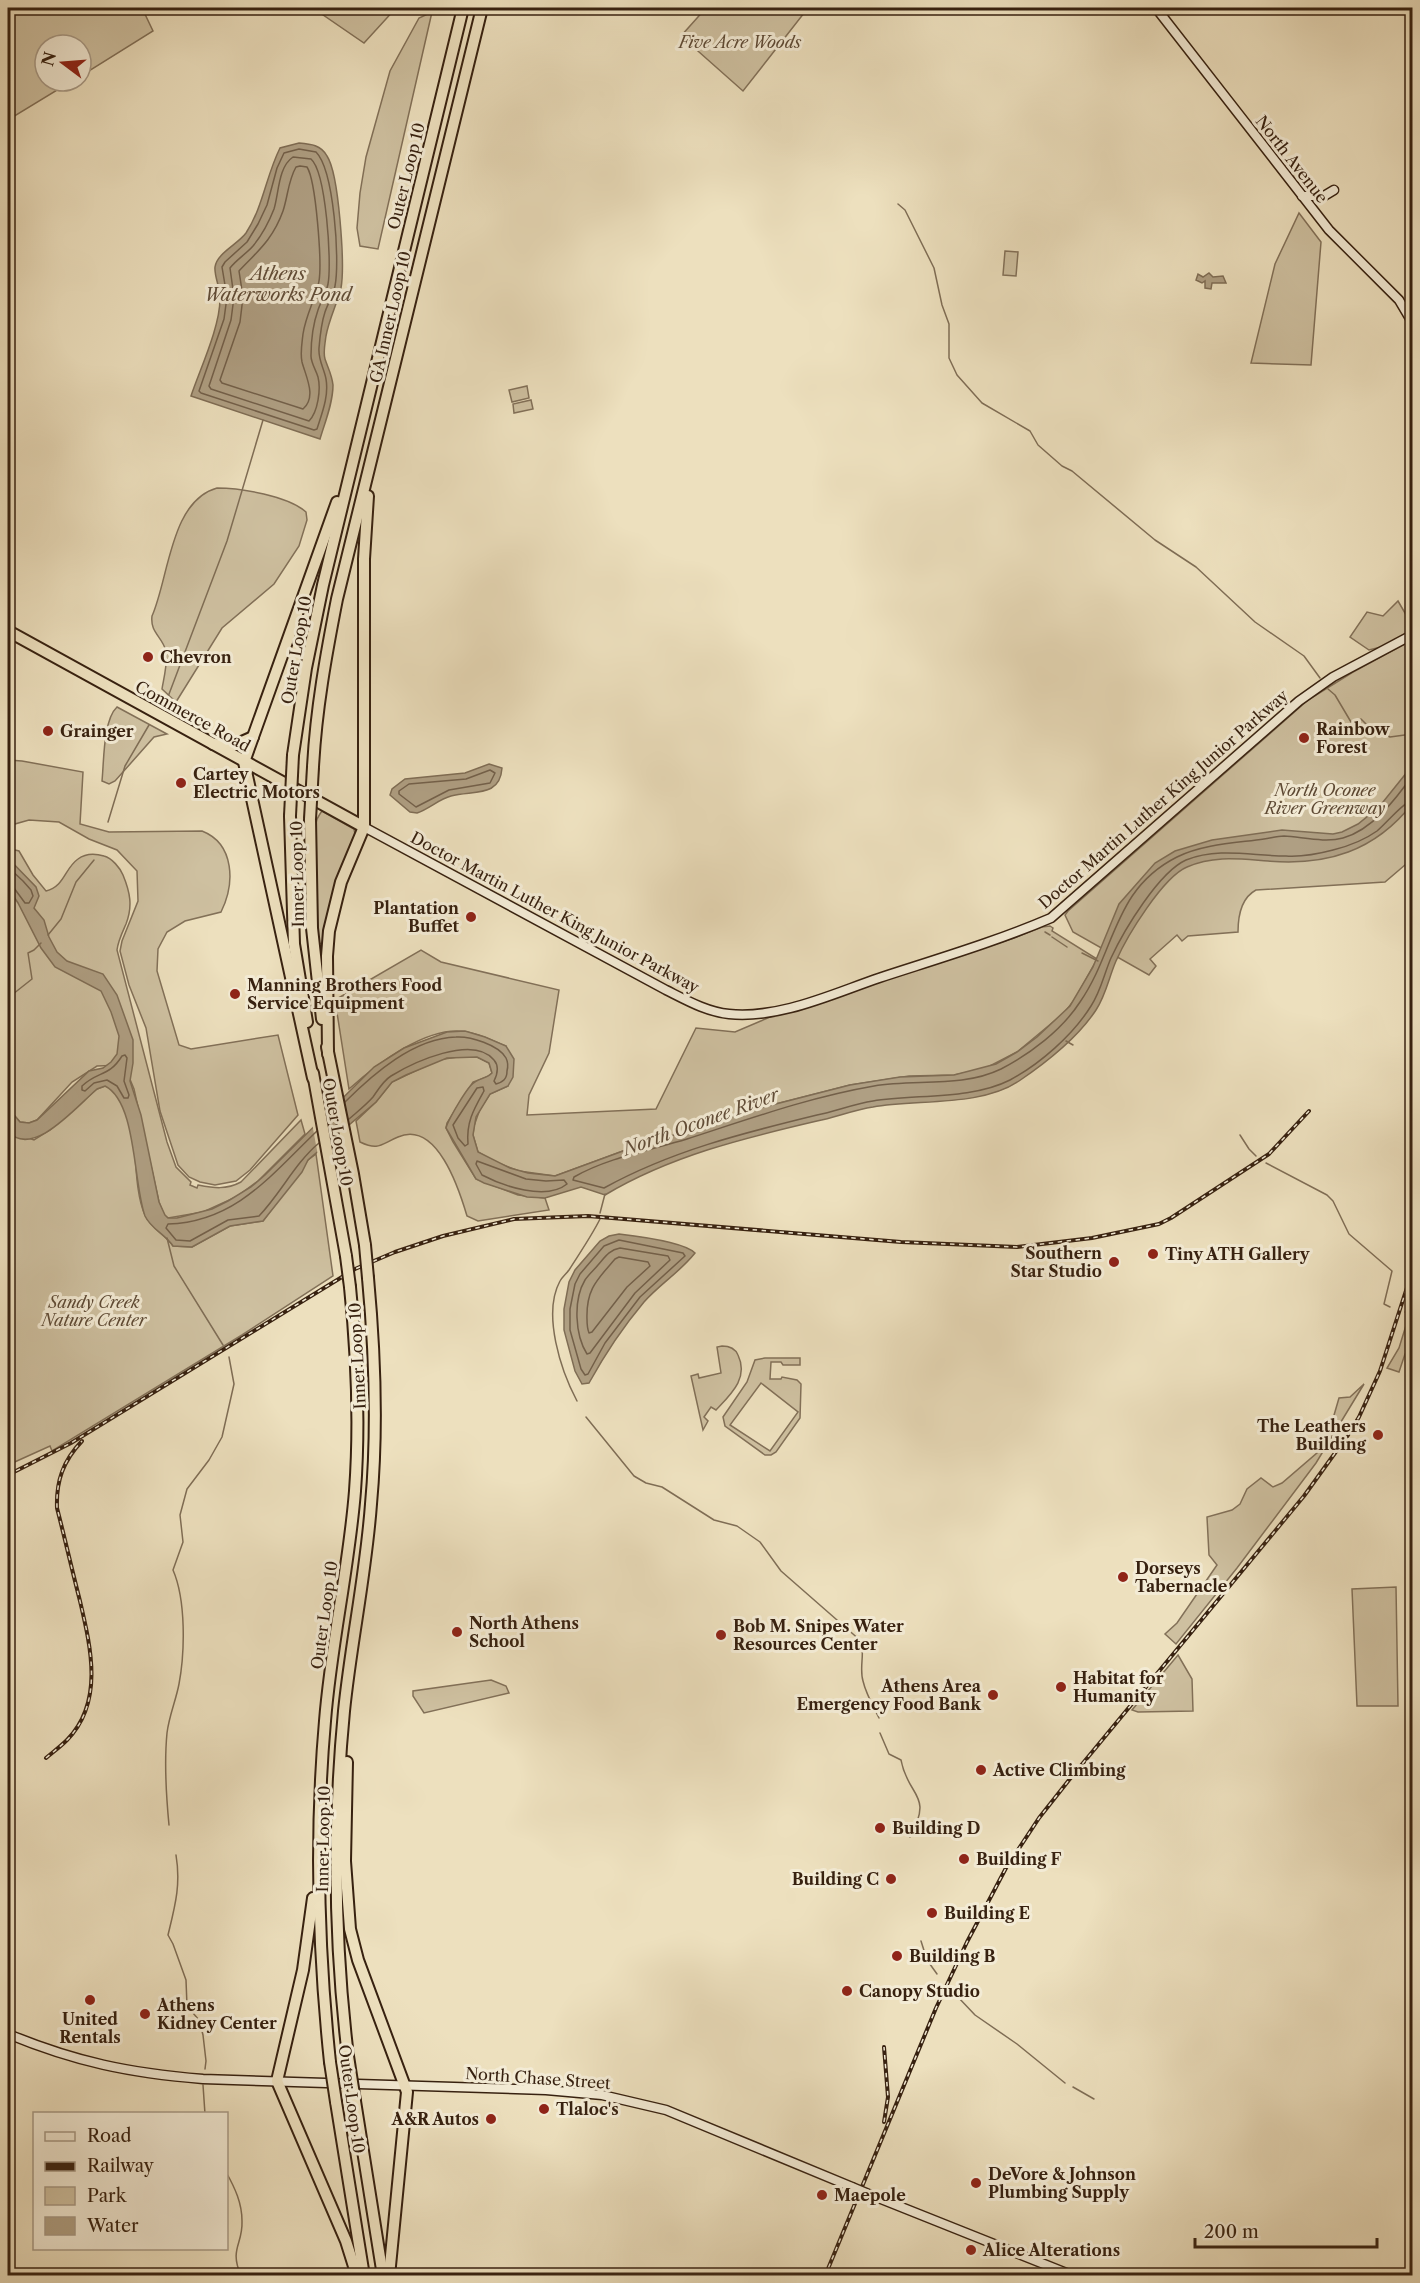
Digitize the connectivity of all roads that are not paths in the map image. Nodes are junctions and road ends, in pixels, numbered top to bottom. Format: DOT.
graph roads {
  1 [pos="463,8"];
  2 [pos="482,8"];
  3 [pos="1156,8"];
  4 [pos="1334,190"];
  5 [pos="1302,196"];
  6 [pos="1413,322"];
  7 [pos="376,441"];
  8 [pos="353,453"];
  9 [pos="8,631"];
  10 [pos="1413,635"];
  11 [pos="253,737"];
  12 [pos="213,744"];
  13 [pos="244,762"];
  14 [pos="364,827"];
  15 [pos="328,1054"];
  16 [pos="313,1078"];
  17 [pos="343,1771"];
  18 [pos="318,1858"];
  19 [pos="8,2034"];
  20 [pos="277,2081"];
  21 [pos="406,2086"];
  22 [pos="357,2276"];
  23 [pos="364,2276"];
  24 [pos="383,2276"];
  25 [pos="389,2276"];
  26 [pos="1074,2276"];
  1 -- 8 [label="highway, Outer Loop 10"];
  2 -- 7 [label="highway, GA Inner Loop 10"];
  3 -- 5 [label="main road, North Avenue"];
  4 -- 5 [label="main road"];
  5 -- 6 [label="main road, North Avenue"];
  7 -- 14 [label="highway"];
  7 -- 15 [label="highway, Inner Loop 10, bridge"];
  8 -- 11 [label="highway"];
  8 -- 16 [label="highway, Outer Loop 10, bridge"];
  9 -- 12 [label="highway, Commerce Road"];
  10 -- 14 [label="main road, Doctor Martin Luther King Junior Parkway"];
  11 -- 12 [label="highway"];
  11 -- 13 [label="highway"];
  12 -- 13 [label="highway, Commerce Road"];
  13 -- 14 [label="highway, Commerce Road"];
  13 -- 16 [label="highway"];
  14 -- 15 [label="highway"];
  15 -- 17 [label="highway, Inner Loop 10, bridge"];
  16 -- 18 [label="highway, Outer Loop 10, bridge"];
  17 -- 21 [label="highway"];
  17 -- 24 [label="highway, Inner Loop 10, bridge"];
  18 -- 20 [label="highway"];
  18 -- 23 [label="highway, Outer Loop 10, bridge"];
  19 -- 20 [label="main road, North Chase Street"];
  20 -- 21 [label="main road, North Chase Street"];
  20 -- 22 [label="highway"];
  21 -- 25 [label="highway"];
  21 -- 26 [label="main road, North Chase Street, bridge"];
}
